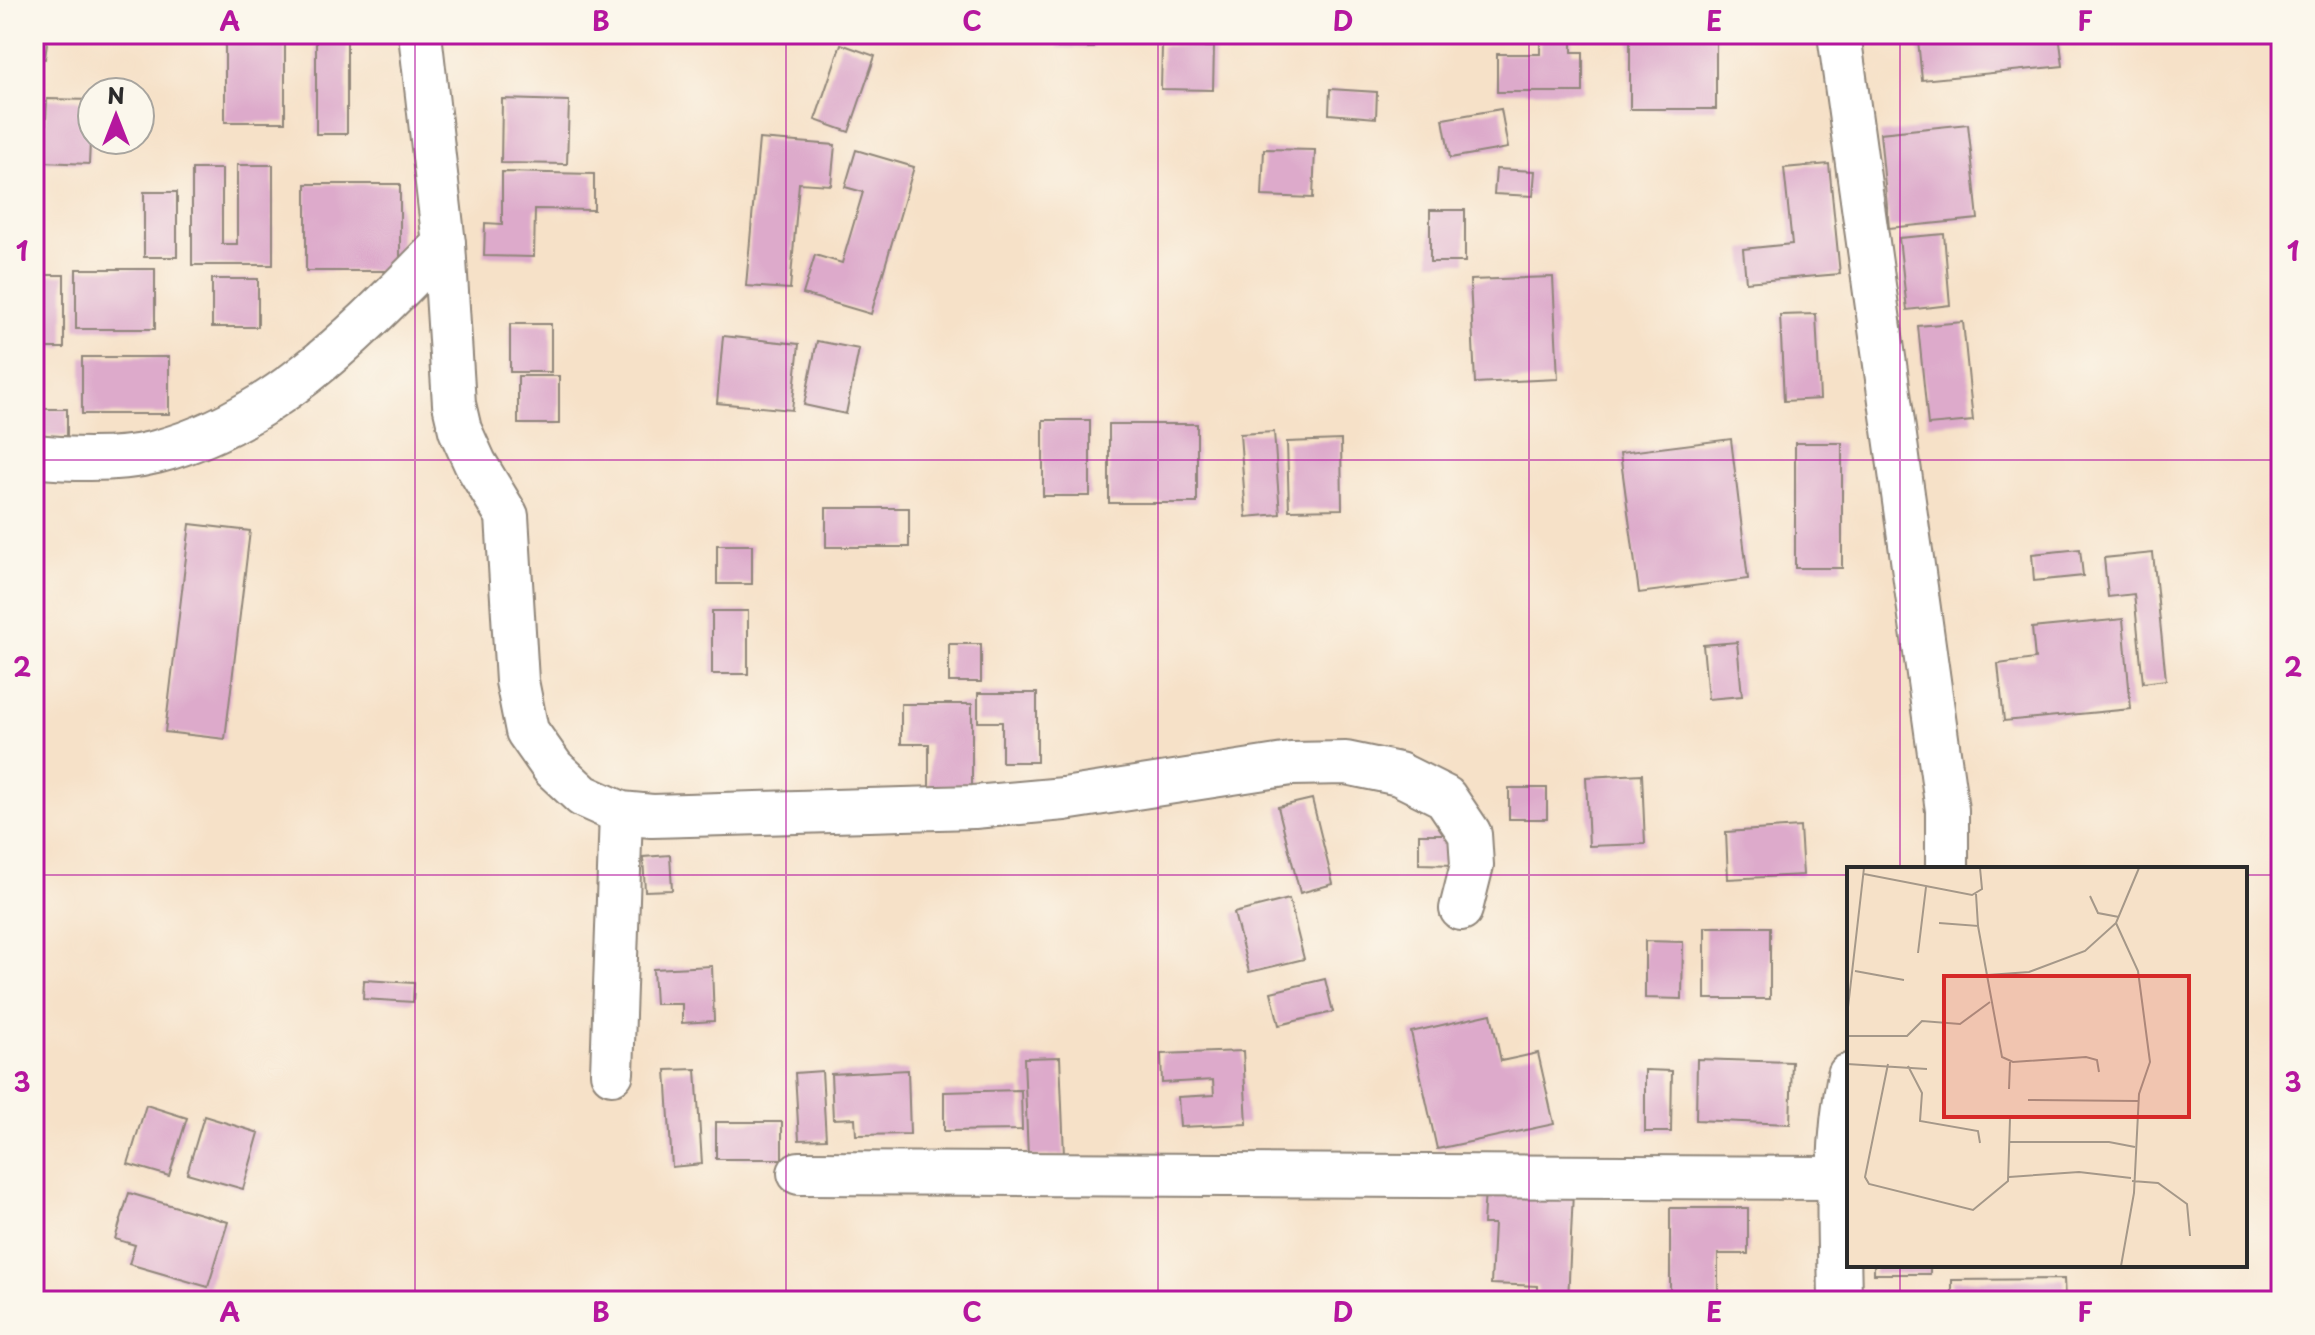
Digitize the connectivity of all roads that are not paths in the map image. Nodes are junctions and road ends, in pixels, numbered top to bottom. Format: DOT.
graph roads {
  1 [pos="420,34"];
  2 [pos="1839,34"];
  3 [pos="444,244"];
  4 [pos="34,456"];
  5 [pos="621,813"];
  6 [pos="1947,867"];
  7 [pos="1461,909"];
  8 [pos="612,1073"];
  9 [pos="1847,1085"];
  10 [pos="799,1173"];
  11 [pos="1838,1178"];
  12 [pos="1840,1301"];
  1 -- 3 [label="street"];
  2 -- 6 [label="street"];
  3 -- 4 [label="street"];
  3 -- 5 [label="street"];
  5 -- 7 [label="street"];
  5 -- 8 [label="street"];
  9 -- 11 [label="street"];
  10 -- 11 [label="street"];
  11 -- 12 [label="street"];
}
